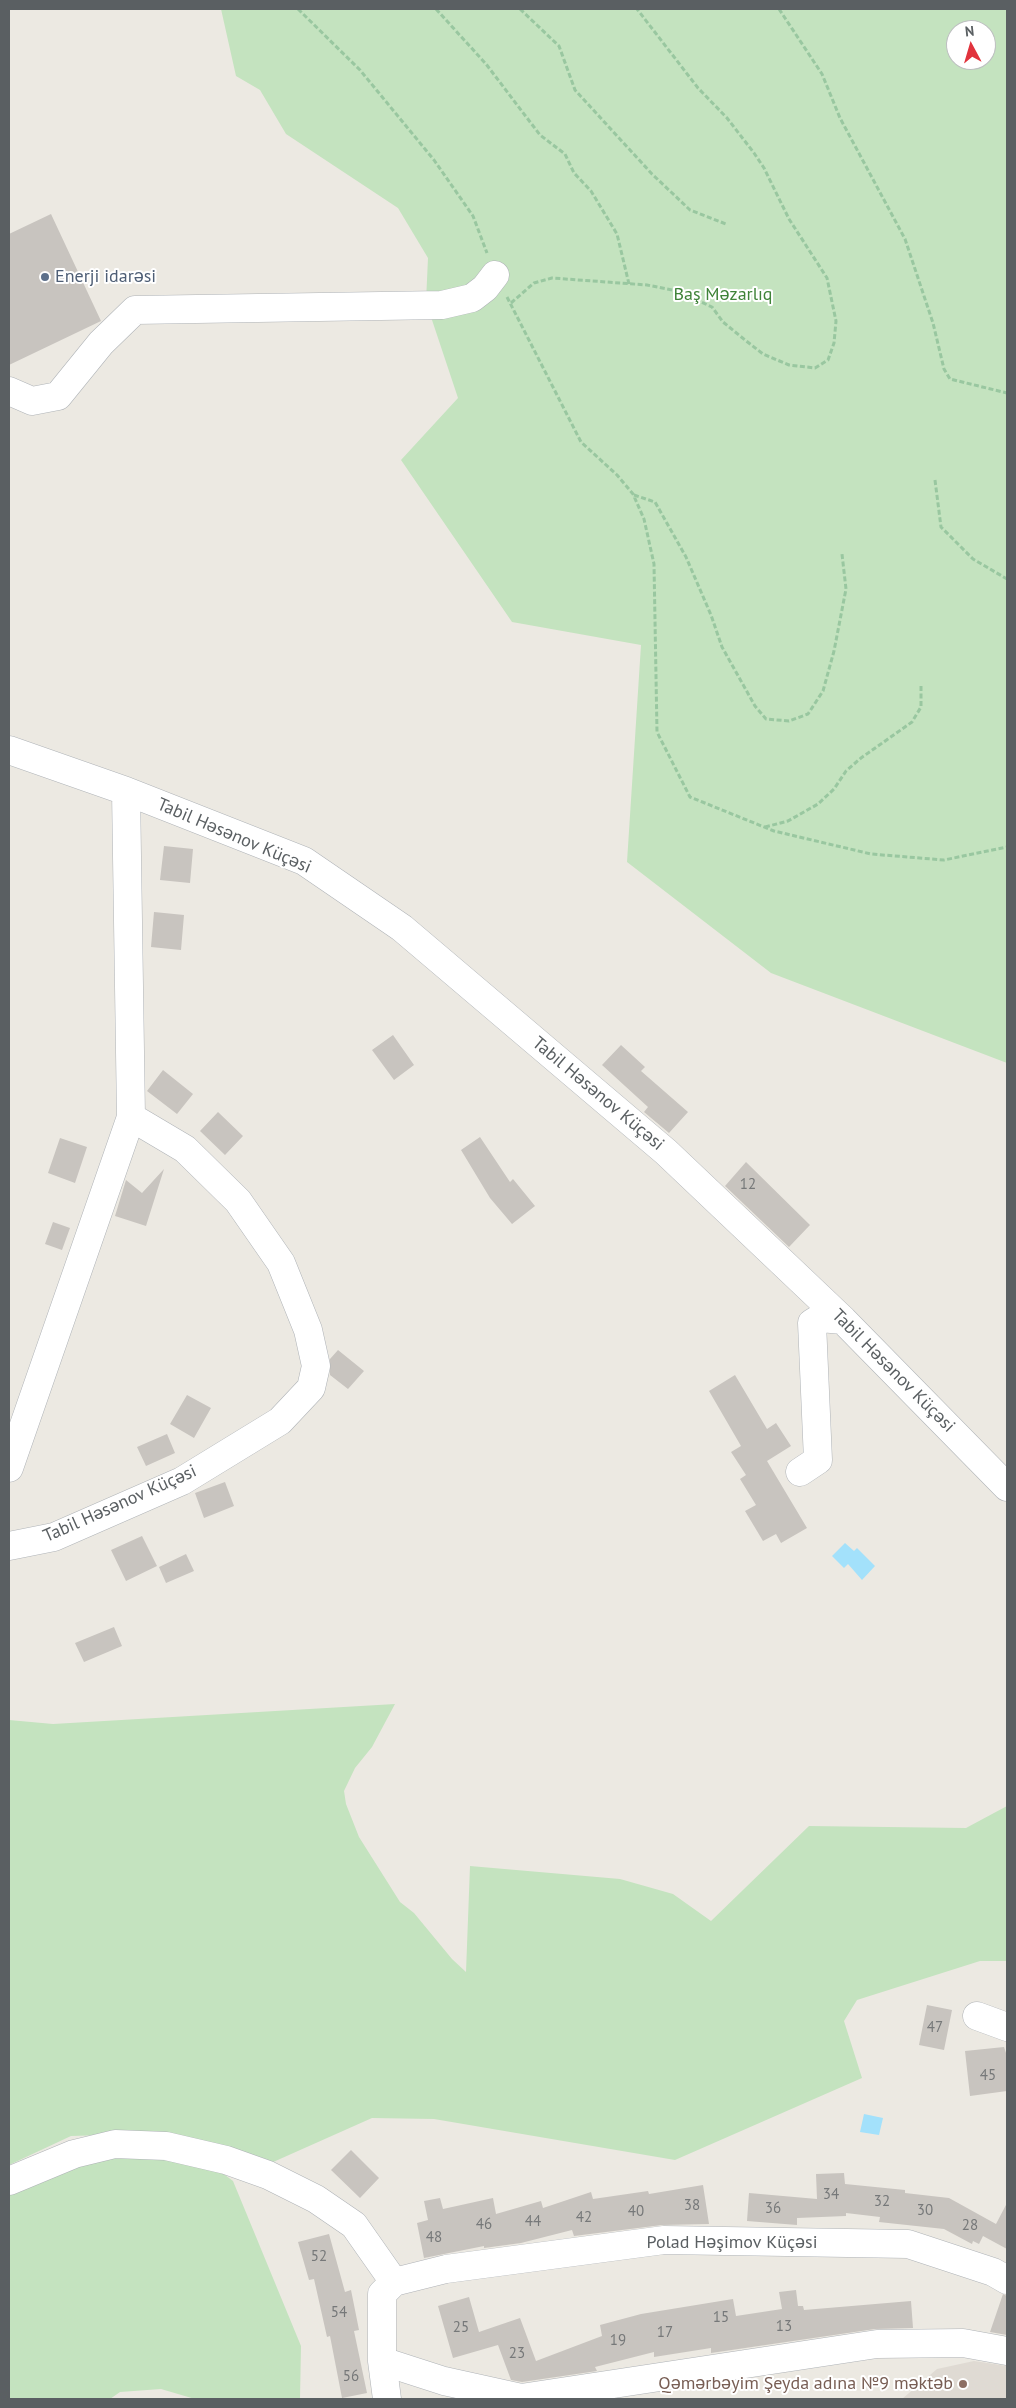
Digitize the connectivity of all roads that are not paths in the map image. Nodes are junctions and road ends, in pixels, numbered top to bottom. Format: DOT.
graph roads {
  1 [pos="495,276"];
  2 [pos="9,391"];
  3 [pos="9,750"];
  4 [pos="126,790"];
  5 [pos="131,1117"];
  6 [pos="843,1320"];
  7 [pos="9,1468"];
  8 [pos="800,1472"];
  9 [pos="1007,1487"];
  10 [pos="9,1546"];
  11 [pos="977,2016"];
  12 [pos="1007,2027"];
  13 [pos="9,2181"];
  14 [pos="1007,2280"];
  15 [pos="394,2282"];
  16 [pos="1007,2351"];
  17 [pos="382,2361"];
  18 [pos="598,2393"];
  19 [pos="387,2399"];
  1 -- 2 [label="street"];
  3 -- 4 [label="street, Tabil Həsənov Küçəsi"];
  4 -- 5 [label="street"];
  4 -- 6 [label="street, Tabil Həsənov Küçəsi"];
  5 -- 7 [label="street"];
  5 -- 10 [label="street, Tabil Həsənov Küçəsi"];
  6 -- 8 [label="street"];
  6 -- 9 [label="street, Tabil Həsənov Küçəsi"];
  11 -- 12 [label="street"];
  13 -- 15 [label="street"];
  14 -- 15 [label="street, Polad Həşimov Küçəsi"];
  15 -- 17 [label="street"];
  16 -- 18 [label="street"];
  17 -- 18 [label="street"];
  17 -- 19 [label="street"];
}
